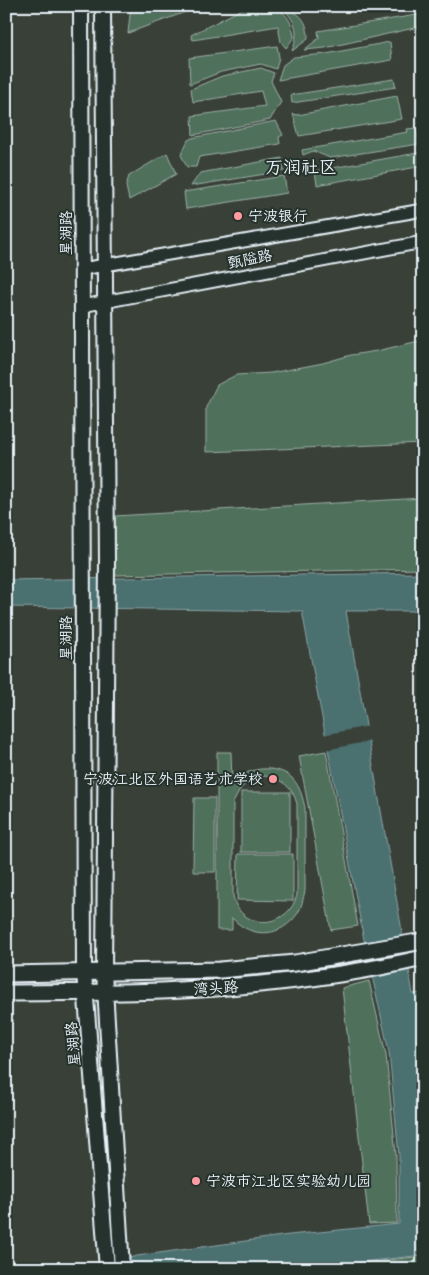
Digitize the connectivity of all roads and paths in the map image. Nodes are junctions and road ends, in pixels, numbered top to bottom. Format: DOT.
graph roads {
  1 [pos="81,6"];
  2 [pos="103,6"];
  3 [pos="423,210"];
  4 [pos="423,242"];
  5 [pos="105,265"];
  6 [pos="82,269"];
  7 [pos="105,302"];
  8 [pos="82,306"];
  9 [pos="105,346"];
  10 [pos="82,347"];
  11 [pos="416,942"];
  12 [pos="417,959"];
  13 [pos="84,972"];
  14 [pos="104,972"];
  15 [pos="6,974"];
  16 [pos="6,993"];
  17 [pos="85,993"];
  18 [pos="105,993"];
  19 [pos="107,1269"];
  20 [pos="122,1269"];
  1 -- 6 [label="street, 星湖路"];
  2 -- 5 [label="street"];
  3 -- 5 [label="street, 甄隘路"];
  4 -- 7 [label="street, 甄隘路"];
  5 -- 6 [label="street, 甄隘路"];
  5 -- 7 [label="street"];
  6 -- 8 [label="street, 星湖路"];
  7 -- 8 [label="street, 甄隘路"];
  7 -- 9 [label="street"];
  8 -- 10 [label="street, 星湖路"];
  9 -- 10 [label="street"];
  9 -- 14 [label="street"];
  10 -- 13 [label="street, 星湖路"];
  11 -- 14 [label="main road, 湾头路"];
  12 -- 18 [label="main road, 湾头路"];
  13 -- 14 [label="main road, 湾头路"];
  13 -- 15 [label="main road, 湾头路"];
  13 -- 17 [label="street, 星湖路"];
  14 -- 18 [label="street"];
  16 -- 17 [label="main road, 湾头路"];
  17 -- 18 [label="main road, 湾头路"];
  17 -- 19 [label="street, 星湖路"];
  18 -- 20 [label="street"];
}
